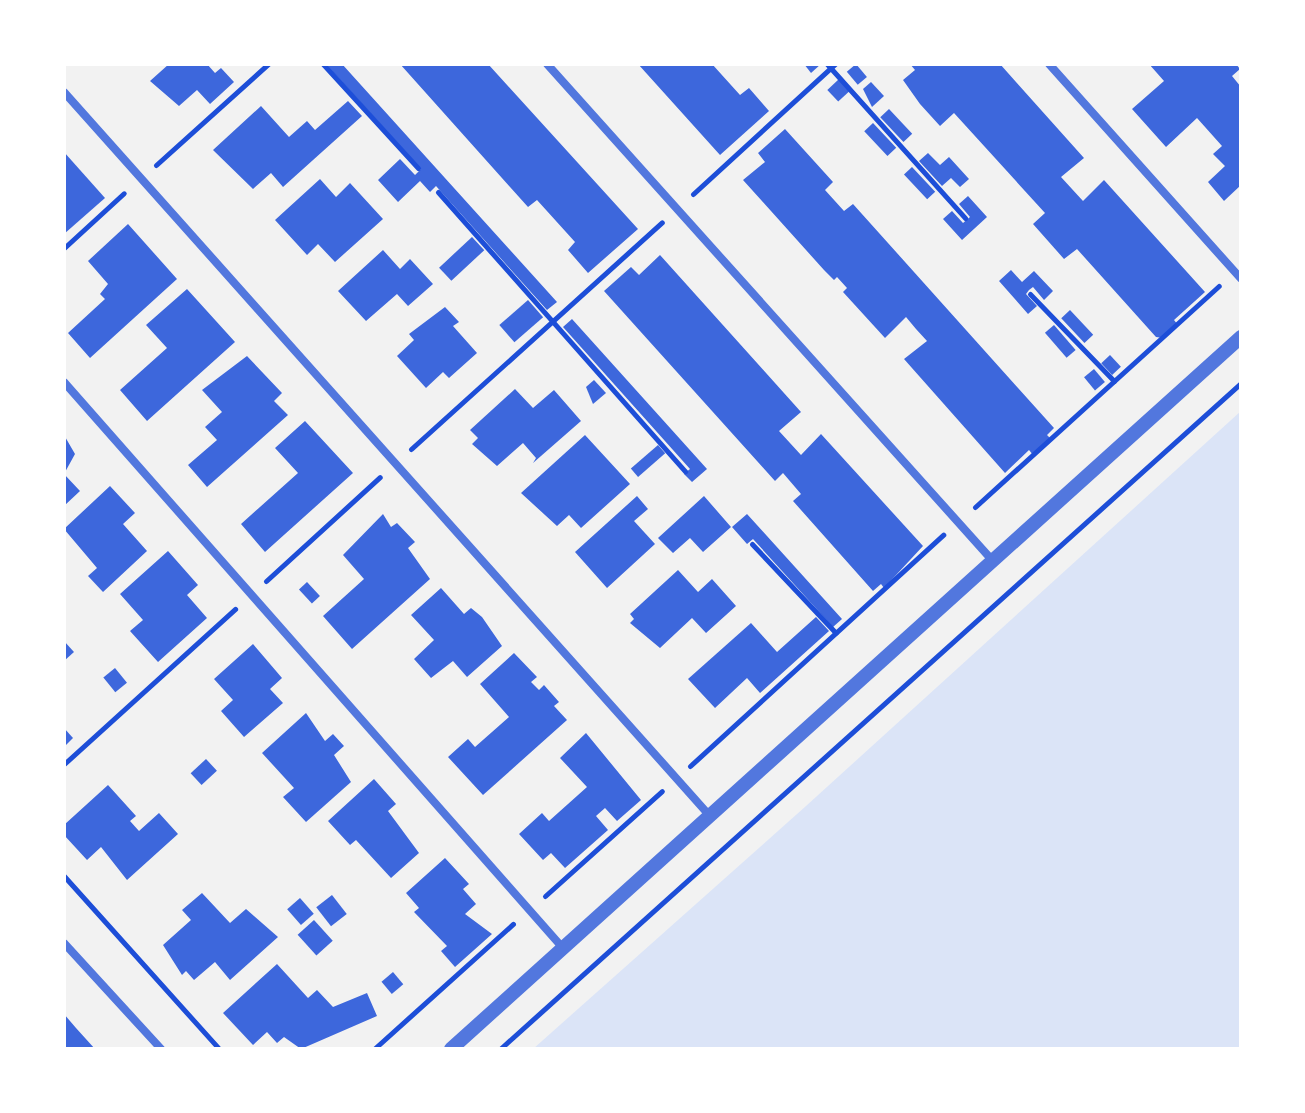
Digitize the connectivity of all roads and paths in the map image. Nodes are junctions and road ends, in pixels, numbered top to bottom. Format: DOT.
graph roads {
  1 [pos="268,64"];
  2 [pos="323,64"];
  3 [pos="547,64"];
  4 [pos="1049,64"];
  5 [pos="831,65"];
  6 [pos="64,92"];
  7 [pos="418,168"];
  8 [pos="142,178"];
  9 [pos="438,192"];
  10 [pos="677,208"];
  11 [pos="965,218"];
  12 [pos="64,248"];
  13 [pos="1238,276"];
  14 [pos="1030,294"];
  15 [pos="554,319"];
  16 [pos="1241,337"];
  17 [pos="1114,381"];
  18 [pos="64,382"];
  19 [pos="1241,383"];
  20 [pos="395,464"];
  21 [pos="685,471"];
  22 [pos="959,522"];
  23 [pos="752,544"];
  24 [pos="992,560"];
  25 [pos="251,595"];
  26 [pos="836,633"];
  27 [pos="64,764"];
  28 [pos="676,779"];
  29 [pos="710,816"];
  30 [pos="64,876"];
  31 [pos="529,910"];
  32 [pos="64,943"];
  33 [pos="562,947"];
  34 [pos="161,1049"];
  35 [pos="219,1049"];
  36 [pos="374,1049"];
  37 [pos="451,1049"];
  38 [pos="500,1049"];
  1 -- 8 [label="path"];
  2 -- 7 [label="path"];
  3 -- 10 [label="street"];
  4 -- 13 [label="street"];
  5 -- 10 [label="path"];
  5 -- 11 [label="path"];
  6 -- 8 [label="street"];
  8 -- 12 [label="path"];
  8 -- 20 [label="street"];
  9 -- 15 [label="path"];
  10 -- 15 [label="path"];
  10 -- 22 [label="street"];
  13 -- 17 [label="path"];
  14 -- 17 [label="path"];
  15 -- 20 [label="path"];
  15 -- 21 [label="path"];
  16 -- 24 [label="street"];
  17 -- 22 [label="path"];
  18 -- 25 [label="street"];
  19 -- 38 [label="path"];
  20 -- 25 [label="path"];
  20 -- 28 [label="street"];
  22 -- 24 [label="street"];
  22 -- 26 [label="path"];
  23 -- 26 [label="path"];
  24 -- 29 [label="street"];
  25 -- 27 [label="path"];
  25 -- 31 [label="street"];
  26 -- 28 [label="path"];
  28 -- 29 [label="street"];
  28 -- 31 [label="path"];
  29 -- 33 [label="street"];
  30 -- 35 [label="path"];
  31 -- 33 [label="street"];
  31 -- 36 [label="path"];
  32 -- 34 [label="street"];
  33 -- 37 [label="street"];
}
